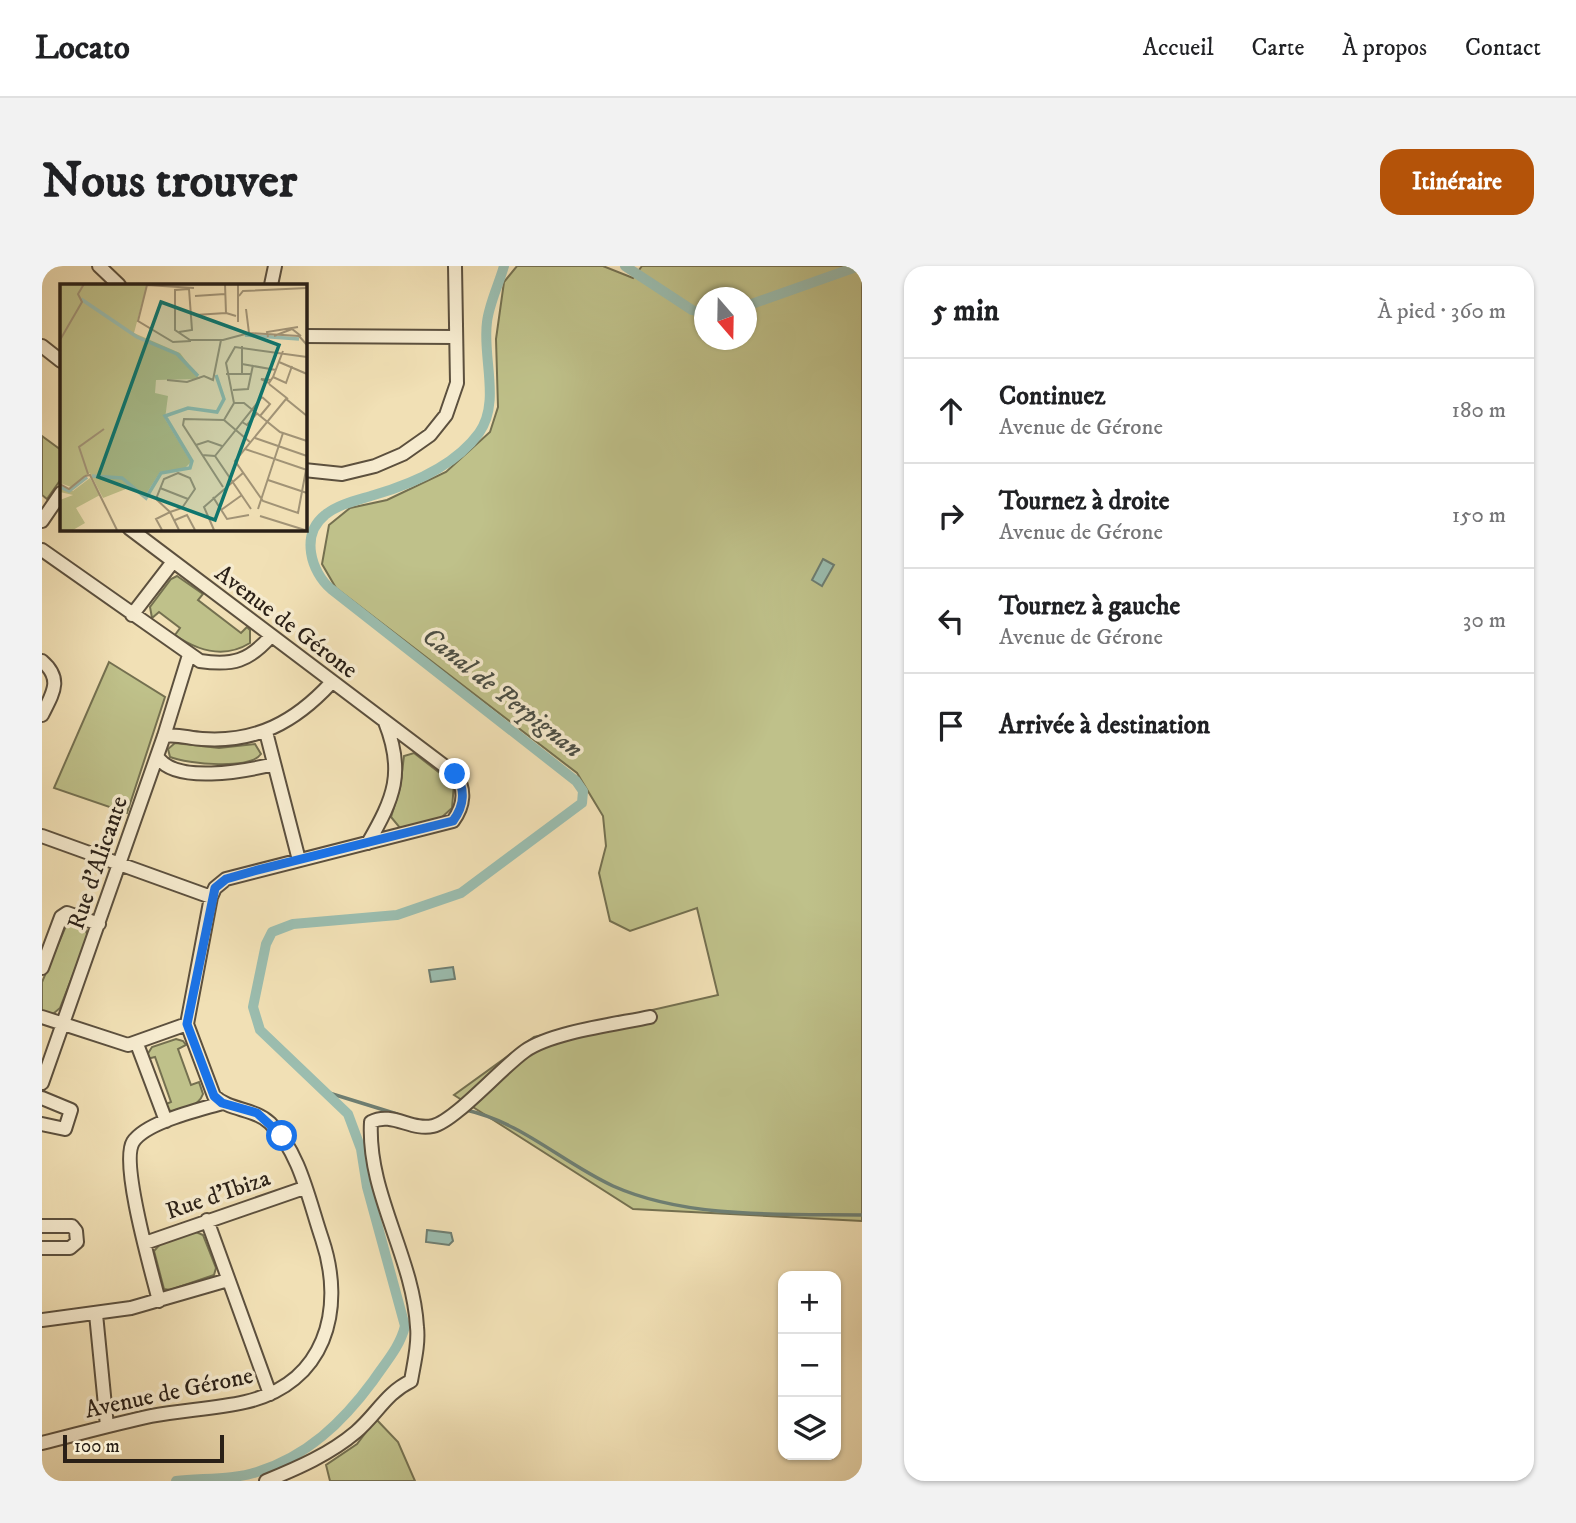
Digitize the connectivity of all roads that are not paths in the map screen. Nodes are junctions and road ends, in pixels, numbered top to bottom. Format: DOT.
graph roads {
  1 [pos="99,266"];
  2 [pos="275,266"];
  3 [pos="455,266"];
  4 [pos="118,284"];
  5 [pos="271,284"];
  6 [pos="306,336"];
  7 [pos="454,337"];
  8 [pos="42,346"];
  9 [pos="60,360"];
  10 [pos="306,470"];
  11 [pos="60,495"];
  12 [pos="42,521"];
  13 [pos="131,530"];
  14 [pos="42,550"];
  15 [pos="172,563"];
  16 [pos="132,615"];
  17 [pos="271,636"];
  18 [pos="189,655"];
  19 [pos="42,661"];
  20 [pos="331,683"];
  21 [pos="42,715"];
  22 [pos="385,722"];
  23 [pos="266,732"];
  24 [pos="164,736"];
  25 [pos="157,756"];
  26 [pos="274,764"];
  27 [pos="42,836"];
  28 [pos="368,843"];
  29 [pos="299,860"];
  30 [pos="119,866"];
  31 [pos="211,897"];
  32 [pos="99,924"];
  33 [pos="42,968"];
  34 [pos="42,1017"];
  35 [pos="650,1017"];
  36 [pos="187,1024"];
  37 [pos="64,1025"];
  38 [pos="137,1044"];
  39 [pos="42,1083"];
  40 [pos="42,1098"];
  41 [pos="222,1103"];
  42 [pos="166,1121"];
  43 [pos="42,1125"];
  44 [pos="304,1188"];
  45 [pos="207,1220"];
  46 [pos="42,1226"];
  47 [pos="145,1243"];
  48 [pos="42,1248"];
  49 [pos="228,1280"];
  50 [pos="159,1301"];
  51 [pos="96,1314"];
  52 [pos="42,1320"];
  53 [pos="270,1394"];
  54 [pos="107,1426"];
  55 [pos="42,1443"];
  56 [pos="266,1481"];
  1 -- 4 [label="street"];
  2 -- 5 [label="street"];
  3 -- 7 [label="street"];
  6 -- 7 [label="street"];
  7 -- 10 [label="street"];
  8 -- 9 [label="street"];
  11 -- 12 [label="street"];
  13 -- 15 [label="street, Avenue de Gérone"];
  14 -- 16 [label="street"];
  15 -- 16 [label="street"];
  15 -- 17 [label="street, Avenue de Gérone"];
  16 -- 18 [label="street"];
  17 -- 18 [label="street"];
  17 -- 20 [label="street, Avenue de Gérone"];
  18 -- 24 [label="street, Rue d'Alicante"];
  19 -- 21 [label="street"];
  20 -- 22 [label="street, Avenue de Gérone"];
  20 -- 23 [label="street"];
  22 -- 28 [label="street"];
  22 -- 28 [label="street, Avenue de Gérone"];
  23 -- 24 [label="street"];
  23 -- 26 [label="street"];
  24 -- 25 [label="street, Rue d'Alicante"];
  25 -- 26 [label="street"];
  25 -- 30 [label="street, Rue d'Alicante"];
  26 -- 29 [label="street"];
  27 -- 30 [label="street"];
  28 -- 29 [label="street, Avenue de Gérone"];
  29 -- 31 [label="street, Avenue de Gérone"];
  30 -- 31 [label="street"];
  30 -- 32 [label="street, Rue d'Alicante"];
  31 -- 36 [label="street"];
  32 -- 33 [label="street"];
  32 -- 37 [label="street, Rue d'Alicante"];
  34 -- 37 [label="street"];
  35 -- 56 [label="street"];
  36 -- 38 [label="street"];
  36 -- 41 [label="street"];
  37 -- 38 [label="street"];
  37 -- 39 [label="street, Rue d'Alicante"];
  38 -- 42 [label="street"];
  40 -- 43 [label="street"];
  41 -- 42 [label="street"];
  41 -- 44 [label="street, Avenue de Gérone"];
  42 -- 47 [label="street"];
  44 -- 45 [label="street, Rue d'Ibiza"];
  44 -- 53 [label="street, Avenue de Gérone"];
  45 -- 47 [label="street, Rue d'Ibiza"];
  45 -- 49 [label="street"];
  46 -- 48 [label="street"];
  47 -- 50 [label="street"];
  49 -- 50 [label="street"];
  49 -- 53 [label="street"];
  50 -- 51 [label="street"];
  51 -- 52 [label="street"];
  51 -- 54 [label="street"];
  53 -- 54 [label="street, Avenue de Gérone"];
  54 -- 55 [label="street, Avenue de Gérone"];
}
